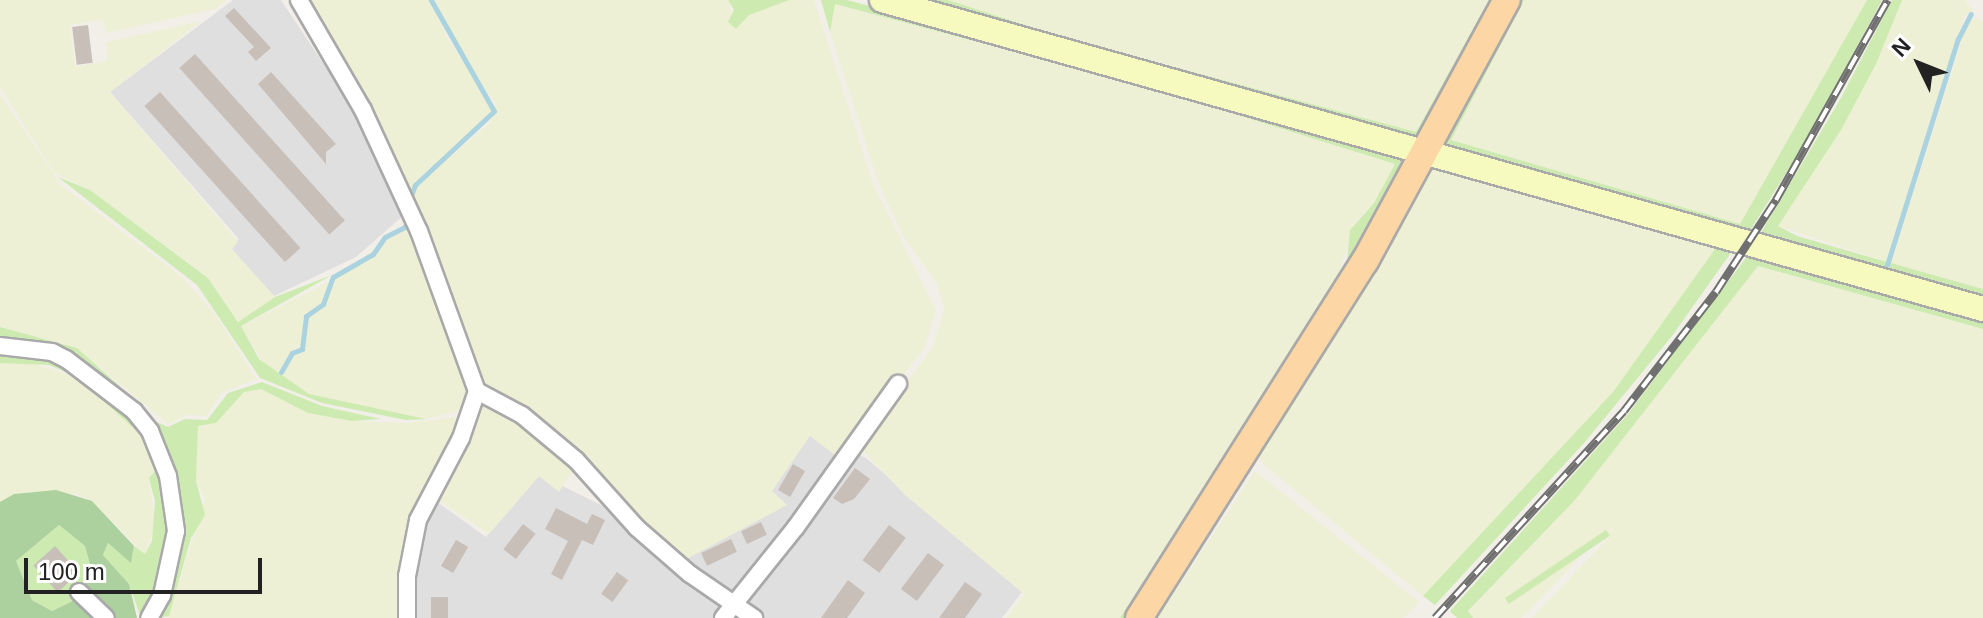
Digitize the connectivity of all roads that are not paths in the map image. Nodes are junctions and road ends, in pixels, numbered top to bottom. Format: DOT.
graph roads {
  1 [pos="299,0"];
  2 [pos="882,0"];
  3 [pos="1507,0"];
  4 [pos="1423,150"];
  5 [pos="1983,309"];
  6 [pos="0,346"];
  7 [pos="898,384"];
  8 [pos="477,391"];
  9 [pos="79,592"];
  10 [pos="732,603"];
  11 [pos="106,618"];
  12 [pos="149,618"];
  13 [pos="407,618"];
  14 [pos="723,618"];
  15 [pos="754,618"];
  16 [pos="1139,618"];
  1 -- 8 [label="street"];
  2 -- 4 [label="main road"];
  3 -- 4 [label="main road"];
  4 -- 5 [label="main road"];
  4 -- 16 [label="main road"];
  6 -- 12 [label="street"];
  7 -- 10 [label="street"];
  8 -- 10 [label="street"];
  8 -- 13 [label="street"];
  9 -- 11 [label="street"];
  10 -- 14 [label="street"];
  10 -- 15 [label="street"];
}
